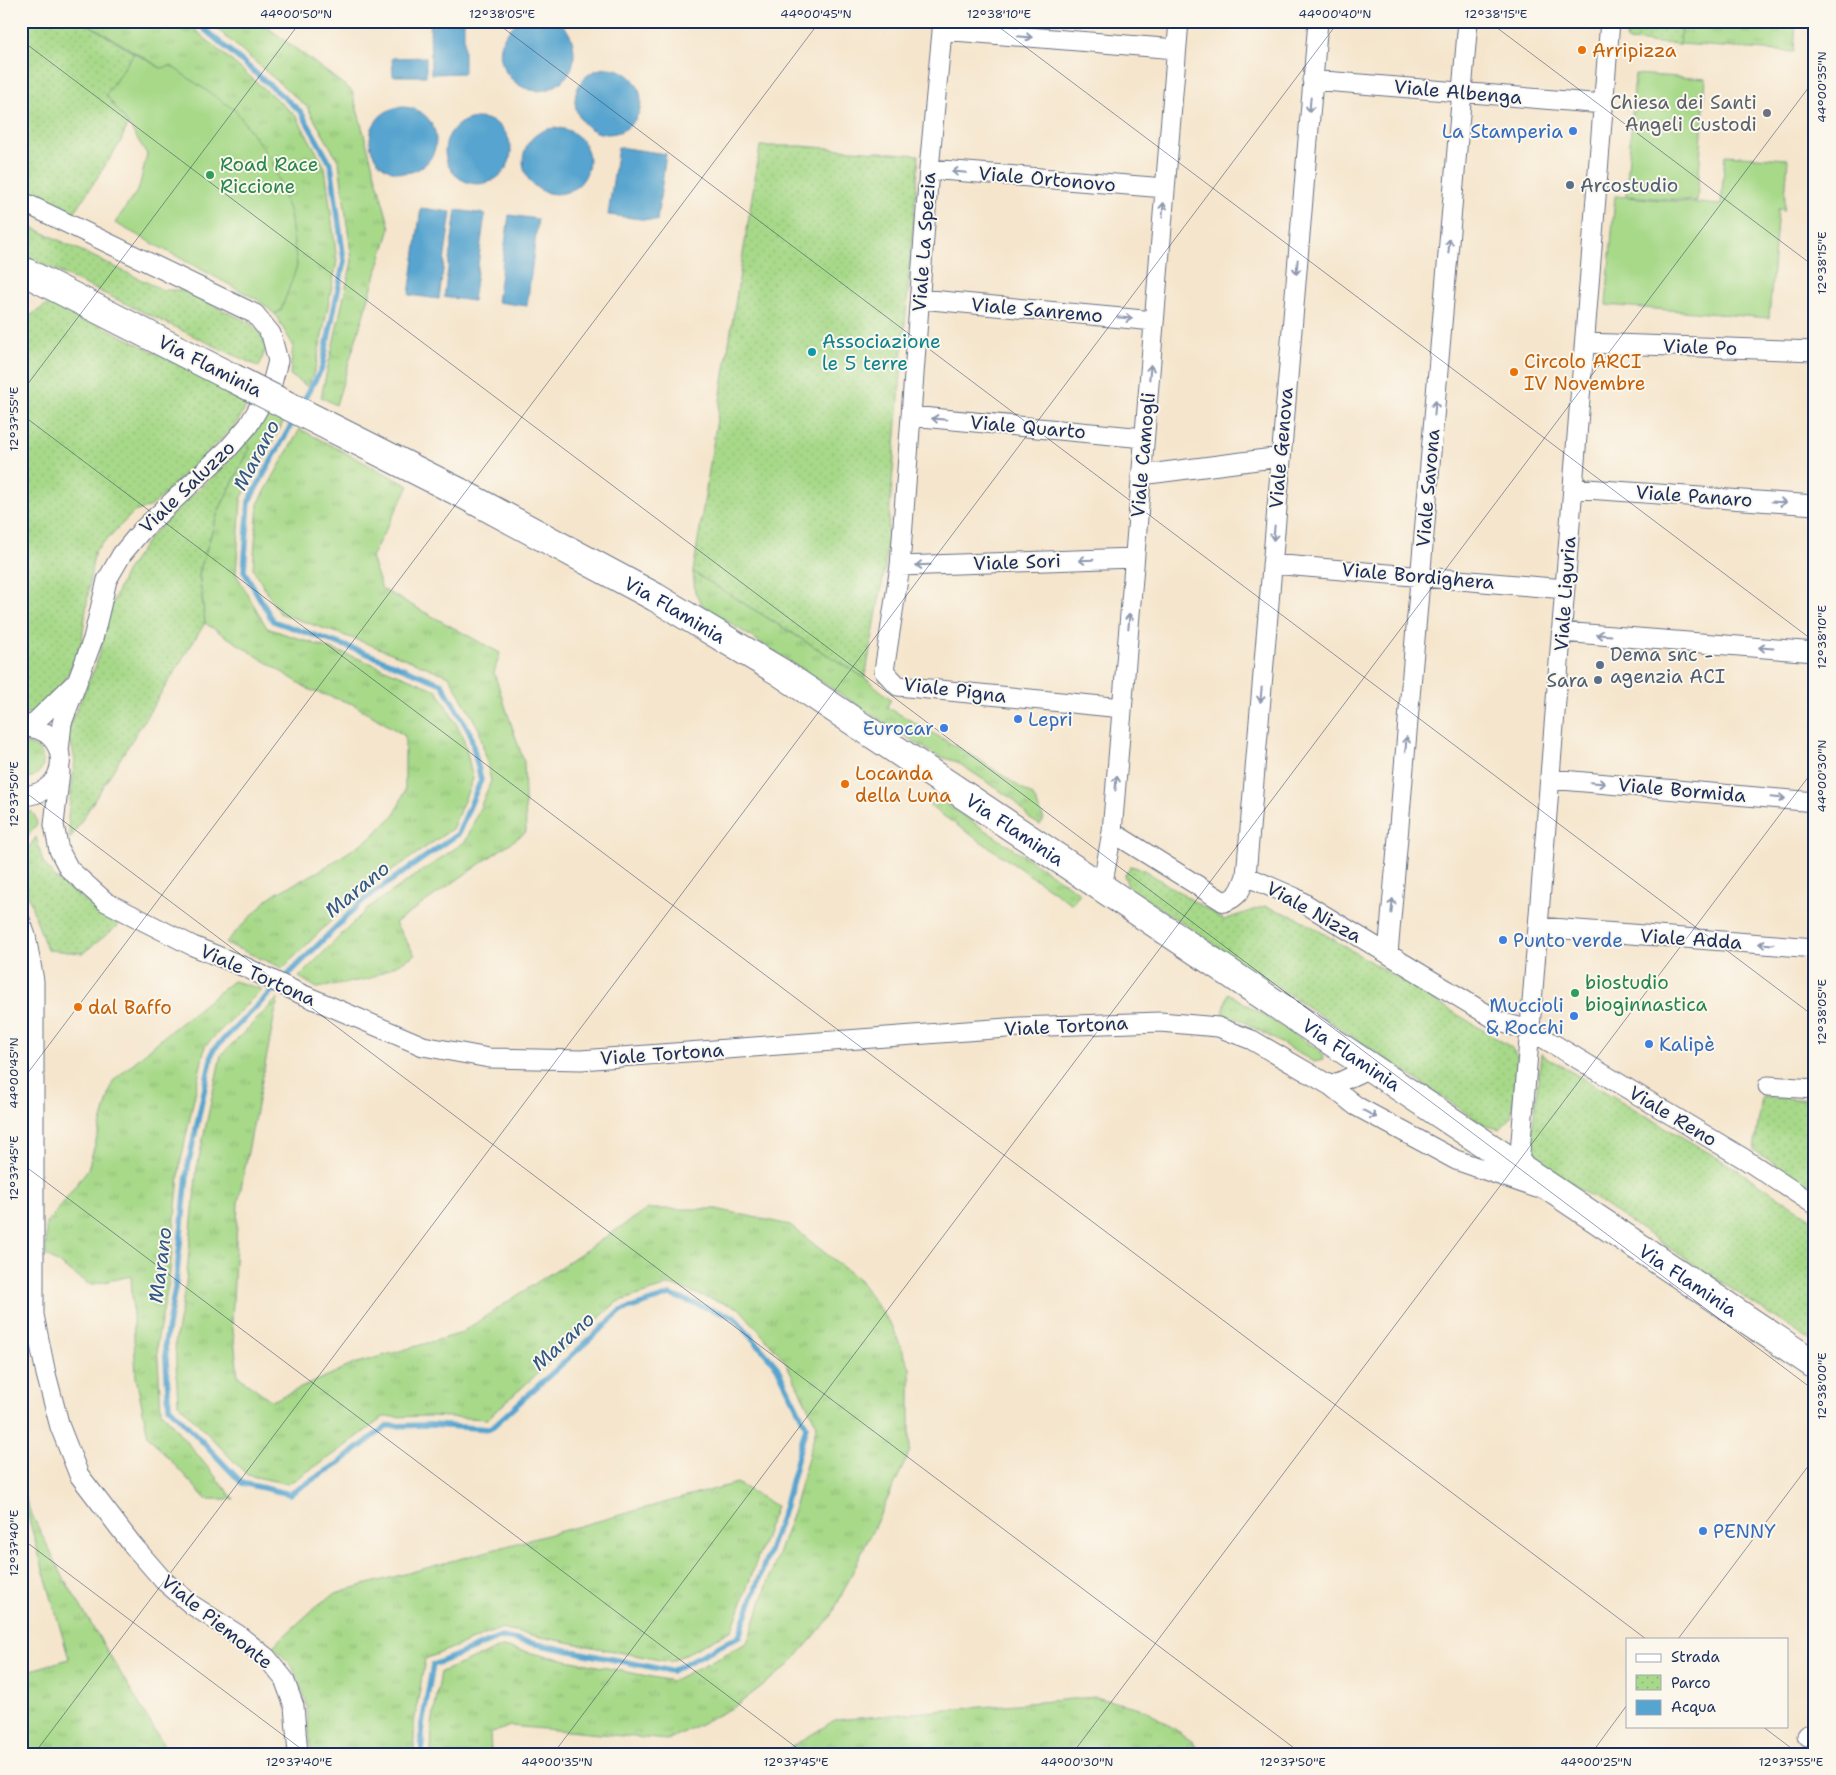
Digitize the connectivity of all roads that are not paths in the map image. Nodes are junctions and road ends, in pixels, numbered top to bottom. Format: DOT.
graph roads {
  1 [pos="1179,21"];
  2 [pos="1318,21"];
  3 [pos="1468,21"];
  4 [pos="1610,21"];
  5 [pos="942,26"];
  6 [pos="1176,49"];
  7 [pos="1312,80"];
  8 [pos="1462,92"];
  9 [pos="1604,104"];
  10 [pos="929,169"];
  11 [pos="1165,188"];
  12 [pos="21,201"];
  13 [pos="21,270"];
  14 [pos="920,299"];
  15 [pos="1154,321"];
  16 [pos="1584,343"];
  17 [pos="1815,351"];
  18 [pos="911,416"];
  19 [pos="1144,438"];
  20 [pos="1281,457"];
  21 [pos="1141,475"];
  22 [pos="1573,488"];
  23 [pos="1815,505"];
  24 [pos="1134,558"];
  25 [pos="1272,564"];
  26 [pos="900,566"];
  27 [pos="1420,576"];
  28 [pos="1565,589"];
  29 [pos="1562,632"];
  30 [pos="1815,652"];
  31 [pos="884,671"];
  32 [pos="76,683"];
  33 [pos="1122,708"];
  34 [pos="26,727"];
  35 [pos="59,751"];
  36 [pos="60,771"];
  37 [pos="1550,779"];
  38 [pos="26,796"];
  39 [pos="1815,802"];
  40 [pos="54,825"];
  41 [pos="1112,832"];
  42 [pos="1246,876"];
  43 [pos="1102,888"];
  44 [pos="21,922"];
  45 [pos="1538,927"];
  46 [pos="1815,948"];
  47 [pos="1388,954"];
  48 [pos="1530,1030"];
  49 [pos="1372,1067"];
  50 [pos="1331,1086"];
  51 [pos="1768,1086"];
  52 [pos="1815,1089"];
  53 [pos="1519,1166"];
  54 [pos="1562,1196"];
  55 [pos="1815,1205"];
  56 [pos="1815,1364"];
  57 [pos="298,1754"];
  1 -- 6 [label="street, Viale Camogli"];
  2 -- 7 [label="street, Viale Genova"];
  3 -- 8 [label="street, Viale Savona"];
  4 -- 9 [label="street, Viale Liguria"];
  5 -- 6 [label="street, one-way"];
  5 -- 10 [label="street, Viale La Spezia"];
  6 -- 11 [label="street, Viale Camogli"];
  7 -- 8 [label="street, Viale Albenga"];
  7 -- 20 [label="street, Viale Genova, one-way"];
  8 -- 9 [label="street, Viale Albenga"];
  27 -- 8 [label="street, Viale Savona, one-way"];
  9 -- 16 [label="street, Viale Liguria"];
  11 -- 10 [label="street, Viale Ortonovo, one-way"];
  10 -- 14 [label="street, Viale La Spezia"];
  15 -- 11 [label="street, Viale Camogli, one-way"];
  12 -- 32 [label="street, Viale Saluzzo"];
  13 -- 43 [label="main road, Via Flaminia, bridge"];
  14 -- 15 [label="street, Viale Sanremo, one-way"];
  14 -- 18 [label="street, Viale La Spezia"];
  19 -- 15 [label="street, Viale Camogli, one-way"];
  16 -- 17 [label="street, Viale Po"];
  16 -- 22 [label="street, Viale Liguria"];
  19 -- 18 [label="street, Viale Quarto, one-way"];
  18 -- 26 [label="street, Viale La Spezia"];
  19 -- 21 [label="street, Viale Camogli"];
  20 -- 21 [label="street"];
  20 -- 25 [label="street, Viale Genova, one-way"];
  21 -- 24 [label="street, Viale Camogli"];
  22 -- 23 [label="street, Viale Panaro, one-way"];
  22 -- 28 [label="street, Viale Liguria"];
  24 -- 26 [label="street, Viale Sori, one-way"];
  33 -- 24 [label="street, Viale Camogli, one-way"];
  25 -- 27 [label="street, Viale Bordighera"];
  25 -- 42 [label="street, Viale Genova, one-way"];
  26 -- 31 [label="street, Viale La Spezia"];
  27 -- 28 [label="street, Viale Bordighera"];
  47 -- 27 [label="street, Viale Savona, one-way"];
  28 -- 29 [label="street, Viale Liguria"];
  30 -- 29 [label="street, one-way"];
  29 -- 37 [label="street, Viale Liguria"];
  31 -- 33 [label="street, Viale Pigna"];
  32 -- 34 [label="street, Viale Saluzzo"];
  32 -- 35 [label="street, Viale Saluzzo"];
  41 -- 33 [label="street, Viale Camogli, one-way"];
  34 -- 35 [label="street"];
  35 -- 36 [label="street, Viale Saluzzo"];
  36 -- 38 [label="street"];
  36 -- 40 [label="street, Viale Tortona"];
  37 -- 39 [label="street, Viale Bormida, one-way"];
  37 -- 45 [label="street, Viale Liguria"];
  38 -- 40 [label="street, Viale Tortona"];
  40 -- 50 [label="street, Viale Tortona"];
  41 -- 42 [label="street, Viale Nizza"];
  41 -- 43 [label="street, Viale Camogli"];
  42 -- 47 [label="street, Viale Nizza"];
  43 -- 49 [label="main road, Via Flaminia"];
  44 -- 57 [label="street, Viale Piemonte"];
  46 -- 45 [label="street, Viale Adda, one-way"];
  45 -- 48 [label="street, Viale Liguria"];
  47 -- 48 [label="street, Viale Nizza"];
  48 -- 53 [label="street, Viale Liguria"];
  48 -- 55 [label="street, Viale Reno"];
  49 -- 50 [label="street"];
  49 -- 53 [label="main road, Via Flaminia"];
  50 -- 54 [label="street, Viale Tortona, one-way"];
  51 -- 52 [label="street"];
  53 -- 54 [label="main road, Via Flaminia"];
  54 -- 56 [label="main road, Via Flaminia"];
}
